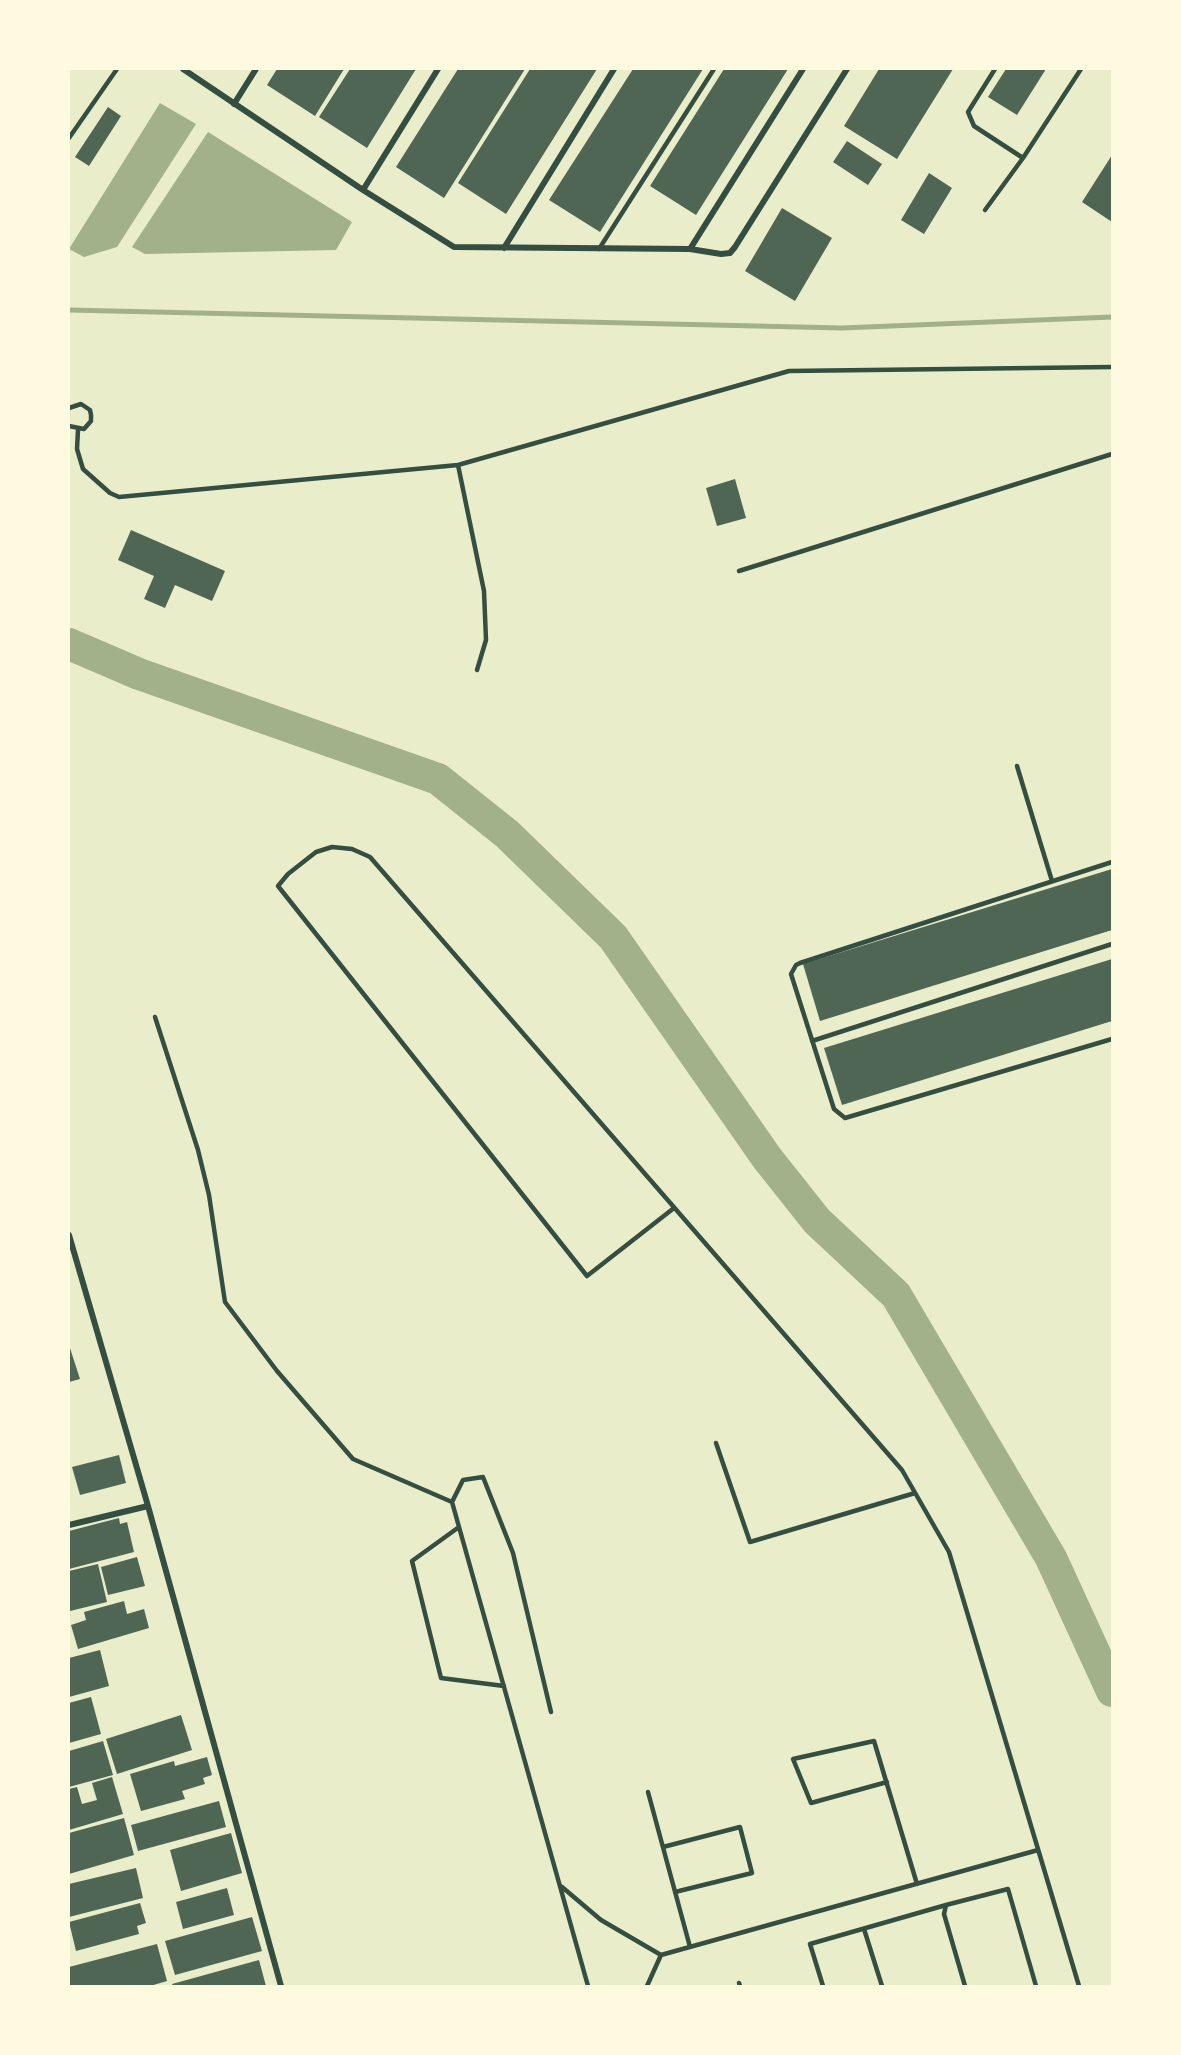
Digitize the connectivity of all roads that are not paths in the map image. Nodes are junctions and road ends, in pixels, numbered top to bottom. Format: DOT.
graph roads {
  1 [pos="117,69"];
  2 [pos="183,69"];
  3 [pos="256,69"];
  4 [pos="438,69"];
  5 [pos="614,69"];
  6 [pos="714,69"];
  7 [pos="803,69"];
  8 [pos="847,69"];
  9 [pos="995,69"];
  10 [pos="1081,69"];
  11 [pos="234,104"];
  12 [pos="69,138"];
  13 [pos="1023,158"];
  14 [pos="363,190"];
  15 [pos="986,210"];
  16 [pos="504,248"];
  17 [pos="599,249"];
  18 [pos="690,249"];
  19 [pos="1112,367"];
  20 [pos="69,408"];
  21 [pos="69,426"];
  22 [pos="78,430"];
  23 [pos="1112,454"];
  24 [pos="458,465"];
  25 [pos="739,571"];
  26 [pos="477,670"];
  27 [pos="1017,766"];
  28 [pos="1112,862"];
  29 [pos="1052,881"];
  30 [pos="1112,944"];
  31 [pos="155,1017"];
  32 [pos="1112,1039"];
  33 [pos="812,1041"];
  34 [pos="674,1208"];
  35 [pos="69,1235"];
  36 [pos="716,1443"];
  37 [pos="915,1493"];
  38 [pos="452,1502"];
  39 [pos="148,1506"];
  40 [pos="69,1525"];
  41 [pos="459,1527"];
  42 [pos="504,1686"];
  43 [pos="551,1712"];
  44 [pos="886,1782"];
  45 [pos="648,1792"];
  46 [pos="663,1847"];
  47 [pos="1038,1850"];
  48 [pos="917,1884"];
  49 [pos="562,1887"];
  50 [pos="675,1892"];
  51 [pos="946,1905"];
  52 [pos="864,1929"];
  53 [pos="690,1947"];
  54 [pos="661,1955"];
  55 [pos="281,1986"];
  56 [pos="588,1986"];
  57 [pos="647,1986"];
  58 [pos="823,1986"];
  59 [pos="882,1986"];
  60 [pos="965,1986"];
  61 [pos="1036,1986"];
  62 [pos="1078,1986"];
  1 -- 12 [label="lane"];
  2 -- 11 [label="street"];
  3 -- 11 [label="street"];
  4 -- 14 [label="street"];
  5 -- 16 [label="street"];
  6 -- 17 [label="lane"];
  7 -- 18 [label="street"];
  8 -- 18 [label="street"];
  9 -- 13 [label="lane"];
  10 -- 13 [label="lane"];
  11 -- 14 [label="street"];
  13 -- 15 [label="lane"];
  14 -- 16 [label="street"];
  16 -- 17 [label="street"];
  17 -- 18 [label="street"];
  19 -- 24 [label="lane"];
  20 -- 22 [label="lane"];
  21 -- 22 [label="lane"];
  22 -- 24 [label="lane"];
  23 -- 25 [label="lane"];
  24 -- 26 [label="lane"];
  27 -- 29 [label="lane"];
  28 -- 29 [label="lane"];
  29 -- 33 [label="lane"];
  30 -- 33 [label="lane"];
  31 -- 38 [label="lane"];
  32 -- 33 [label="lane"];
  34 -- 34 [label="lane"];
  34 -- 37 [label="lane"];
  35 -- 39 [label="street"];
  36 -- 37 [label="lane"];
  37 -- 47 [label="lane"];
  38 -- 41 [label="lane"];
  38 -- 43 [label="lane"];
  39 -- 40 [label="street"];
  39 -- 55 [label="street"];
  41 -- 42 [label="lane"];
  41 -- 42 [label="lane"];
  42 -- 49 [label="lane"];
  44 -- 44 [label="lane"];
  44 -- 48 [label="lane"];
  45 -- 46 [label="lane"];
  46 -- 50 [label="lane"];
  46 -- 50 [label="lane"];
  47 -- 48 [label="lane"];
  47 -- 62 [label="lane"];
  48 -- 53 [label="lane"];
  49 -- 54 [label="lane"];
  49 -- 56 [label="lane"];
  50 -- 53 [label="lane"];
  51 -- 52 [label="lane"];
  51 -- 60 [label="lane"];
  51 -- 61 [label="lane"];
  52 -- 58 [label="lane"];
  52 -- 59 [label="lane"];
  53 -- 54 [label="lane"];
  54 -- 57 [label="lane"];
}
